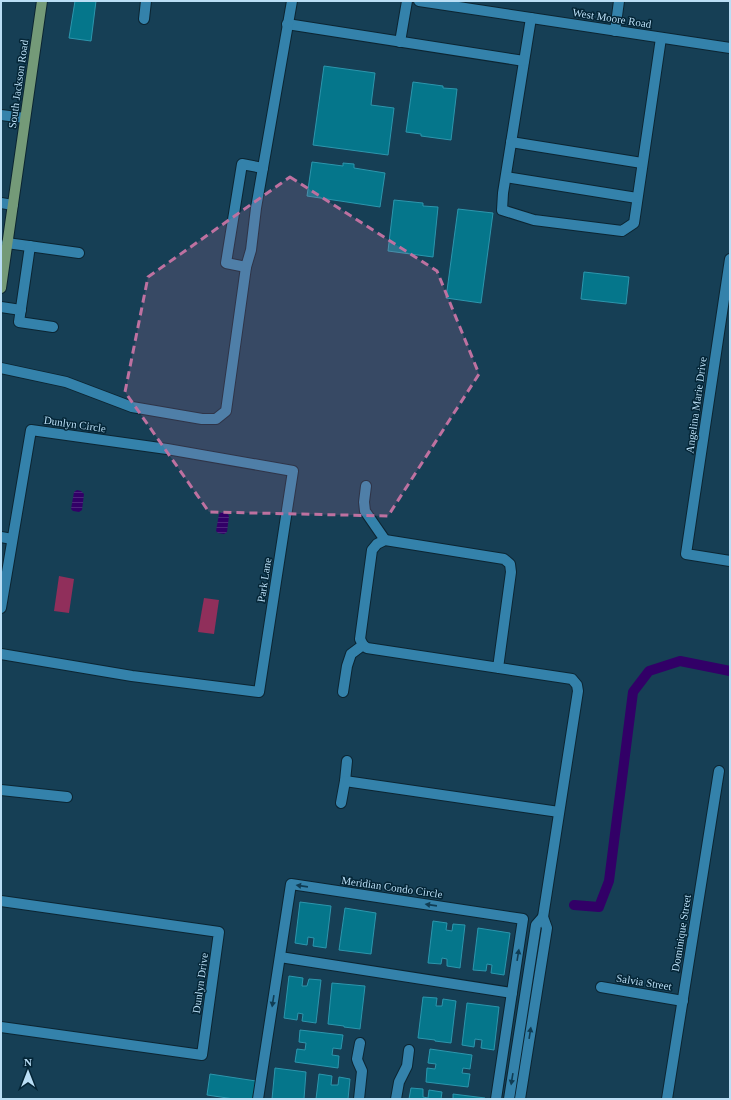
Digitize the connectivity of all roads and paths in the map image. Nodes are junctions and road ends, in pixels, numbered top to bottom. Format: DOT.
graph roads {
  1 [pos="42,1"];
  2 [pos="146,1"];
  3 [pos="292,1"];
  4 [pos="407,1"];
  5 [pos="419,1"];
  6 [pos="619,1"];
  7 [pos="478,5"];
  8 [pos="531,18"];
  9 [pos="144,19"];
  10 [pos="287,24"];
  11 [pos="615,31"];
  12 [pos="661,38"];
  13 [pos="400,42"];
  14 [pos="730,48"];
  15 [pos="524,61"];
  16 [pos="1,114"];
  17 [pos="25,118"];
  18 [pos="512,142"];
  19 [pos="642,163"];
  20 [pos="263,168"];
  21 [pos="506,177"];
  22 [pos="637,198"];
  23 [pos="1,203"];
  24 [pos="13,205"];
  25 [pos="7,243"];
  26 [pos="30,246"];
  27 [pos="79,254"];
  28 [pos="730,260"];
  29 [pos="246,267"];
  30 [pos="1,288"];
  31 [pos="1,307"];
  32 [pos="21,310"];
  33 [pos="53,327"];
  34 [pos="1,368"];
  35 [pos="293,471"];
  36 [pos="366,486"];
  37 [pos="1,537"];
  38 [pos="12,539"];
  39 [pos="385,540"];
  40 [pos="6,550"];
  41 [pos="730,561"];
  42 [pos="1,608"];
  43 [pos="363,645"];
  44 [pos="1,654"];
  45 [pos="498,668"];
  46 [pos="343,692"];
  47 [pos="347,761"];
  48 [pos="718,771"];
  49 [pos="345,781"];
  50 [pos="1,790"];
  51 [pos="67,798"];
  52 [pos="341,803"];
  53 [pos="559,812"];
  54 [pos="1,901"];
  55 [pos="543,917"];
  56 [pos="280,957"];
  57 [pos="601,987"];
  58 [pos="512,993"];
  59 [pos="683,1001"];
  60 [pos="1,1027"];
  61 [pos="360,1043"];
  62 [pos="517,1049"];
  63 [pos="410,1050"];
  64 [pos="527,1050"];
  65 [pos="258,1099"];
  66 [pos="359,1099"];
  67 [pos="396,1099"];
  68 [pos="496,1099"];
  69 [pos="509,1099"];
  70 [pos="520,1099"];
  71 [pos="667,1099"];
  1 -- 17 [label="main road, South Jackson Road"];
  2 -- 9 [label="street"];
  3 -- 10 [label="street"];
  4 -- 13 [label="street"];
  5 -- 7 [label="street, West Moore Road"];
  6 -- 11 [label="street"];
  7 -- 8 [label="street, West Moore Road"];
  8 -- 11 [label="street, West Moore Road"];
  8 -- 15 [label="street"];
  10 -- 13 [label="street"];
  10 -- 20 [label="street"];
  11 -- 12 [label="street, West Moore Road"];
  12 -- 14 [label="street, West Moore Road"];
  12 -- 19 [label="street"];
  13 -- 15 [label="street"];
  15 -- 18 [label="street"];
  16 -- 17 [label="street"];
  17 -- 24 [label="main road, South Jackson Road"];
  18 -- 19 [label="street"];
  18 -- 21 [label="street"];
  19 -- 22 [label="street"];
  20 -- 29 [label="street"];
  20 -- 29 [label="street"];
  21 -- 22 [label="street"];
  21 -- 22 [label="street"];
  23 -- 24 [label="street"];
  24 -- 25 [label="main road, South Jackson Road"];
  25 -- 26 [label="street"];
  25 -- 30 [label="main road, South Jackson Road"];
  26 -- 27 [label="street"];
  26 -- 32 [label="street"];
  28 -- 41 [label="street, Angelina Marie Drive"];
  29 -- 34 [label="street"];
  31 -- 32 [label="street"];
  32 -- 33 [label="street"];
  35 -- 38 [label="street, Dunlyn Circle"];
  35 -- 44 [label="street, Park Lane"];
  36 -- 39 [label="street"];
  37 -- 38 [label="street"];
  38 -- 40 [label="street, Dunlyn Circle"];
  39 -- 43 [label="street"];
  39 -- 45 [label="street"];
  40 -- 42 [label="street, Dunlyn Circle"];
  43 -- 45 [label="street"];
  43 -- 46 [label="street"];
  45 -- 53 [label="street"];
  47 -- 49 [label="street"];
  48 -- 59 [label="street, Dominique Street"];
  49 -- 52 [label="street"];
  49 -- 53 [label="street"];
  50 -- 51 [label="street"];
  53 -- 55 [label="street"];
  54 -- 60 [label="street, Dunlyn Drive"];
  55 -- 62 [label="street"];
  64 -- 55 [label="street, one-way"];
  56 -- 58 [label="street"];
  58 -- 56 [label="street, Meridian Condo Circle, one-way"];
  56 -- 65 [label="street, Meridian Condo Circle, one-way"];
  57 -- 59 [label="street, Salvia Street"];
  58 -- 68 [label="street, Meridian Condo Circle"];
  59 -- 71 [label="street, Dominique Street"];
  61 -- 66 [label="street"];
  62 -- 64 [label="street"];
  62 -- 69 [label="street, one-way"];
  63 -- 67 [label="street"];
  64 -- 70 [label="street"];
}
